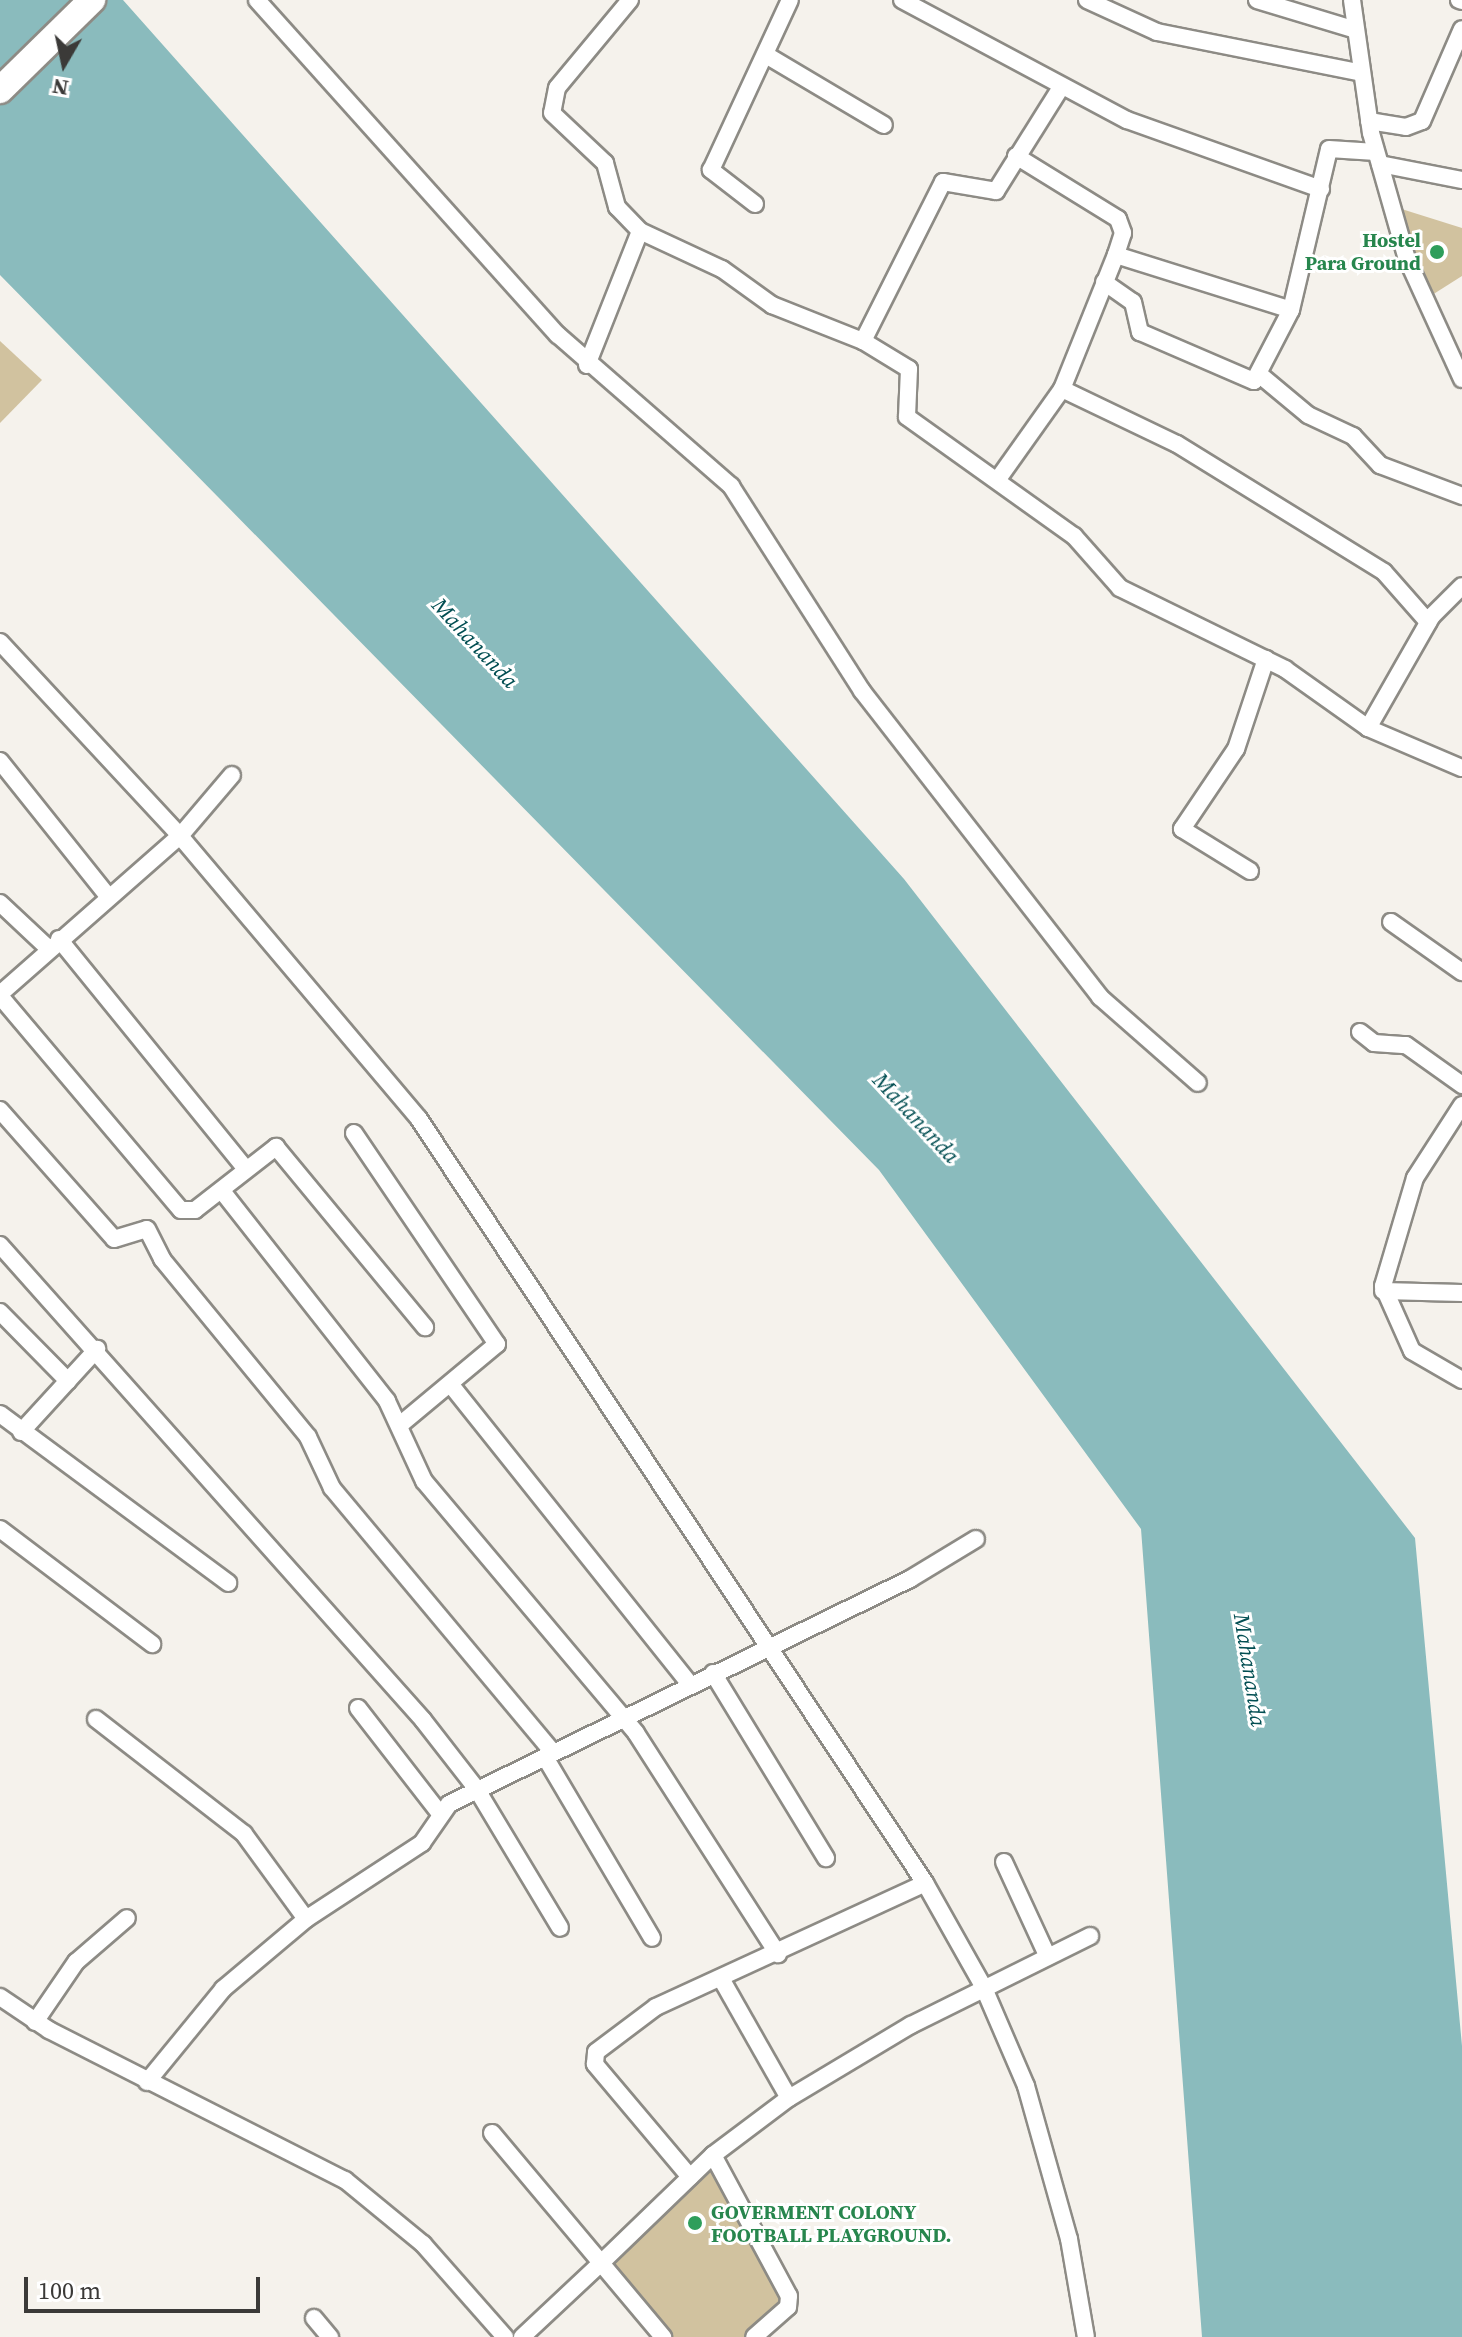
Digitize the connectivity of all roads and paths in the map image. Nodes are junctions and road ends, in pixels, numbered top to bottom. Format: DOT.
graph roads {
  1 [pos="92,0"];
  2 [pos="257,0"];
  3 [pos="630,0"];
  4 [pos="790,0"];
  5 [pos="902,0"];
  6 [pos="1087,0"];
  7 [pos="1257,0"];
  8 [pos="1352,0"];
  9 [pos="1462,29"];
  10 [pos="1356,30"];
  11 [pos="766,55"];
  12 [pos="1362,73"];
  13 [pos="1060,89"];
  14 [pos="0,90"];
  15 [pos="1369,121"];
  16 [pos="884,125"];
  17 [pos="1016,156"];
  18 [pos="1378,158"];
  19 [pos="1462,180"];
  20 [pos="1321,189"];
  21 [pos="755,204"];
  22 [pos="640,231"];
  23 [pos="1116,255"];
  24 [pos="1104,282"];
  25 [pos="1291,310"];
  26 [pos="863,341"];
  27 [pos="587,365"];
  28 [pos="1260,375"];
  29 [pos="1462,379"];
  30 [pos="1062,389"];
  31 [pos="998,479"];
  32 [pos="1462,496"];
  33 [pos="1462,586"];
  34 [pos="1428,622"];
  35 [pos="0,642"];
  36 [pos="1266,659"];
  37 [pos="1368,728"];
  38 [pos="0,761"];
  39 [pos="1462,768"];
  40 [pos="232,775"];
  41 [pos="180,836"];
  42 [pos="1250,871"];
  43 [pos="106,894"];
  44 [pos="0,903"];
  45 [pos="1391,922"];
  46 [pos="53,944"];
  47 [pos="1462,972"];
  48 [pos="0,995"];
  49 [pos="1360,1032"];
  50 [pos="1198,1083"];
  51 [pos="1462,1085"];
  52 [pos="1462,1105"];
  53 [pos="0,1110"];
  54 [pos="354,1133"];
  55 [pos="245,1168"];
  56 [pos="222,1191"];
  57 [pos="0,1245"];
  58 [pos="1383,1291"];
  59 [pos="1462,1293"];
  60 [pos="0,1312"];
  61 [pos="425,1327"];
  62 [pos="97,1349"];
  63 [pos="1462,1380"];
  64 [pos="68,1381"];
  65 [pos="451,1385"];
  66 [pos="0,1414"];
  67 [pos="401,1424"];
  68 [pos="21,1432"];
  69 [pos="0,1529"];
  70 [pos="976,1539"];
  71 [pos="228,1583"];
  72 [pos="152,1644"];
  73 [pos="767,1647"];
  74 [pos="713,1673"];
  75 [pos="690,1684"];
  76 [pos="358,1708"];
  77 [pos="622,1716"];
  78 [pos="96,1719"];
  79 [pos="549,1754"];
  80 [pos="476,1788"];
  81 [pos="441,1815"];
  82 [pos="826,1858"];
  83 [pos="1004,1862"];
  84 [pos="925,1883"];
  85 [pos="127,1918"];
  86 [pos="306,1919"];
  87 [pos="560,1928"];
  88 [pos="1090,1936"];
  89 [pos="652,1938"];
  90 [pos="778,1954"];
  91 [pos="1047,1955"];
  92 [pos="723,1982"];
  93 [pos="983,1986"];
  94 [pos="0,1997"];
  95 [pos="35,2022"];
  96 [pos="147,2082"];
  97 [pos="789,2098"];
  98 [pos="492,2133"];
  99 [pos="713,2155"];
  100 [pos="690,2177"];
  101 [pos="601,2263"];
  102 [pos="314,2318"];
  103 [pos="330,2337"];
  104 [pos="505,2337"];
  105 [pos="522,2337"];
  106 [pos="663,2337"];
  107 [pos="754,2337"];
  108 [pos="1086,2337"];
  1 -- 14 [label="main road"];
  2 -- 27 [label="street"];
  3 -- 22 [label="street"];
  4 -- 11 [label="street"];
  5 -- 13 [label="street"];
  6 -- 12 [label="street"];
  7 -- 10 [label="street"];
  8 -- 10 [label="street"];
  9 -- 15 [label="street"];
  10 -- 12 [label="street"];
  11 -- 16 [label="street"];
  11 -- 21 [label="street"];
  12 -- 15 [label="street"];
  13 -- 17 [label="street"];
  13 -- 20 [label="street"];
  15 -- 18 [label="street"];
  17 -- 23 [label="street"];
  17 -- 26 [label="street"];
  18 -- 19 [label="street"];
  18 -- 20 [label="street"];
  18 -- 29 [label="street"];
  20 -- 25 [label="street"];
  22 -- 26 [label="street"];
  22 -- 27 [label="street"];
  23 -- 24 [label="street"];
  23 -- 25 [label="street"];
  24 -- 28 [label="street"];
  24 -- 30 [label="street"];
  25 -- 28 [label="street"];
  26 -- 31 [label="street"];
  27 -- 50 [label="street"];
  28 -- 32 [label="street"];
  30 -- 31 [label="street"];
  30 -- 34 [label="street"];
  31 -- 36 [label="street"];
  33 -- 34 [label="street"];
  34 -- 37 [label="street"];
  35 -- 41 [label="street"];
  36 -- 37 [label="street"];
  36 -- 42 [label="street"];
  37 -- 39 [label="street"];
  38 -- 43 [label="street"];
  40 -- 41 [label="street"];
  41 -- 43 [label="street"];
  41 -- 73 [label="street"];
  43 -- 46 [label="street"];
  44 -- 46 [label="street"];
  45 -- 47 [label="street"];
  46 -- 48 [label="street"];
  46 -- 55 [label="street"];
  48 -- 56 [label="street"];
  49 -- 51 [label="street"];
  52 -- 58 [label="street"];
  53 -- 79 [label="street"];
  54 -- 65 [label="street"];
  55 -- 56 [label="street"];
  55 -- 61 [label="street"];
  56 -- 67 [label="street"];
  57 -- 62 [label="street"];
  58 -- 59 [label="street"];
  58 -- 63 [label="street"];
  60 -- 64 [label="street"];
  62 -- 64 [label="street"];
  62 -- 80 [label="street"];
  64 -- 68 [label="street"];
  65 -- 67 [label="street"];
  65 -- 75 [label="street"];
  66 -- 68 [label="street"];
  67 -- 77 [label="street"];
  68 -- 71 [label="street"];
  69 -- 72 [label="street"];
  70 -- 73 [label="street"];
  73 -- 74 [label="street"];
  73 -- 84 [label="street"];
  74 -- 75 [label="street"];
  74 -- 82 [label="street"];
  75 -- 77 [label="street"];
  76 -- 81 [label="street"];
  77 -- 79 [label="street"];
  77 -- 90 [label="street"];
  78 -- 86 [label="street"];
  79 -- 80 [label="street"];
  79 -- 89 [label="street"];
  80 -- 81 [label="street"];
  80 -- 87 [label="street"];
  81 -- 86 [label="street"];
  83 -- 91 [label="street"];
  84 -- 90 [label="street"];
  84 -- 93 [label="street"];
  85 -- 95 [label="street"];
  86 -- 96 [label="street"];
  88 -- 91 [label="street"];
  90 -- 92 [label="street"];
  91 -- 93 [label="street"];
  92 -- 97 [label="street"];
  92 -- 100 [label="street"];
  93 -- 97 [label="street"];
  93 -- 108 [label="street"];
  94 -- 95 [label="street"];
  95 -- 96 [label="street"];
  96 -- 104 [label="street"];
  97 -- 99 [label="street"];
  98 -- 101 [label="street"];
  99 -- 100 [label="street"];
  99 -- 107 [label="street"];
  100 -- 101 [label="street"];
  101 -- 105 [label="street"];
  101 -- 106 [label="street"];
  102 -- 103 [label="street"];
}
